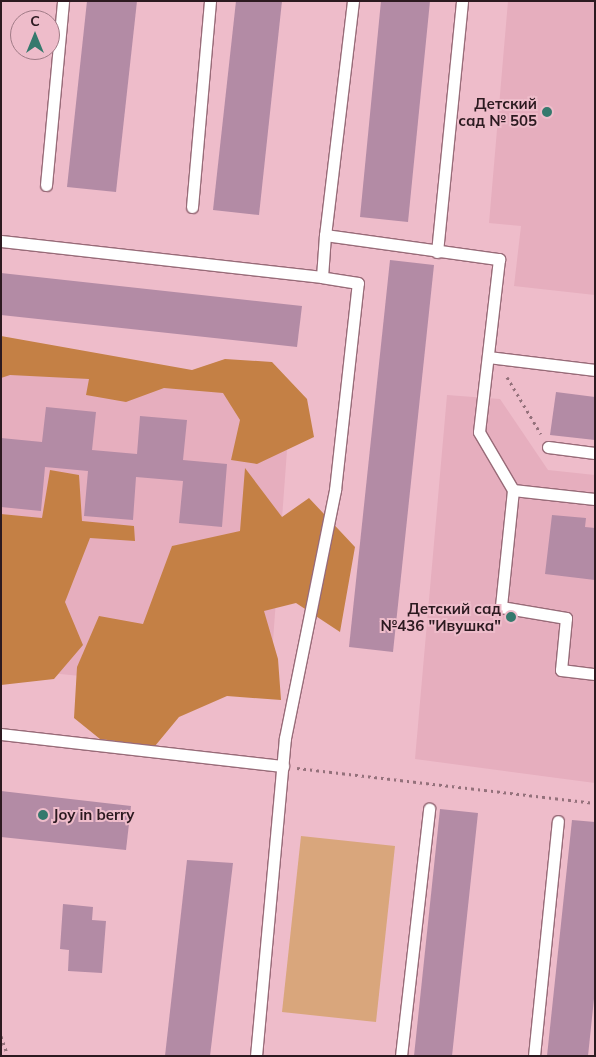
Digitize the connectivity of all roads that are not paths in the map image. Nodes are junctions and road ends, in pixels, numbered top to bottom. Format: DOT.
graph roads {
  1 [pos="63,1"];
  2 [pos="210,1"];
  3 [pos="354,1"];
  4 [pos="462,1"];
  5 [pos="46,185"];
  6 [pos="192,207"];
  7 [pos="325,235"];
  8 [pos="1,241"];
  9 [pos="438,252"];
  10 [pos="322,277"];
  11 [pos="488,357"];
  12 [pos="595,370"];
  13 [pos="548,447"];
  14 [pos="595,453"];
  15 [pos="513,490"];
  16 [pos="595,499"];
  17 [pos="595,674"];
  18 [pos="1,734"];
  19 [pos="283,766"];
  20 [pos="429,809"];
  21 [pos="558,821"];
  22 [pos="256,1056"];
  23 [pos="400,1056"];
  24 [pos="534,1056"];
  1 -- 5 [label="lane"];
  2 -- 6 [label="lane"];
  3 -- 7 [label="lane"];
  4 -- 9 [label="lane"];
  7 -- 9 [label="lane"];
  7 -- 10 [label="lane"];
  8 -- 10 [label="lane"];
  9 -- 11 [label="lane"];
  10 -- 19 [label="lane"];
  11 -- 12 [label="lane"];
  11 -- 15 [label="lane"];
  13 -- 14 [label="lane"];
  15 -- 16 [label="lane"];
  15 -- 17 [label="lane"];
  18 -- 19 [label="lane"];
  19 -- 22 [label="lane"];
  20 -- 23 [label="lane"];
  21 -- 24 [label="lane"];
}
